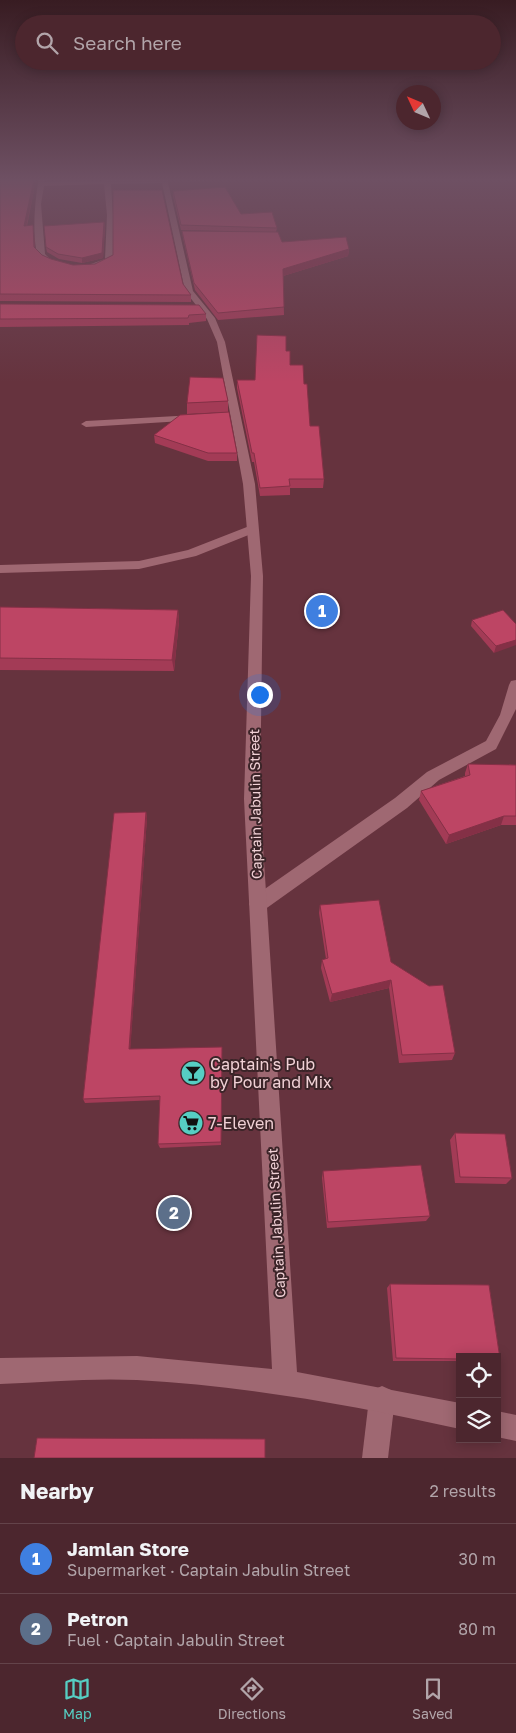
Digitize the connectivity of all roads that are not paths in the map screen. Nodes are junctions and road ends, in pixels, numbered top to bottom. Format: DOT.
graph roads {
  1 [pos="40,246"];
  2 [pos="109,246"];
  3 [pos="183,246"];
  4 [pos="67,266"];
  5 [pos="86,266"];
  6 [pos="208,418"];
  7 [pos="86,424"];
  8 [pos="252,529"];
  9 [pos="0,569"];
  10 [pos="516,685"];
  11 [pos="258,904"];
  12 [pos="0,1371"];
  13 [pos="285,1384"];
  14 [pos="382,1399"];
  15 [pos="456,1415"];
  16 [pos="501,1425"];
  17 [pos="516,1428"];
  18 [pos="376,1458"];
  1 -- 4 [label="street"];
  2 -- 5 [label="street"];
  3 -- 8 [label="street, Captain Jabulin Street"];
  6 -- 7 [label="street"];
  8 -- 9 [label="street"];
  8 -- 11 [label="street, Captain Jabulin Street"];
  10 -- 11 [label="street"];
  11 -- 13 [label="street, Captain Jabulin Street"];
  12 -- 13 [label="street"];
  13 -- 14 [label="street"];
  14 -- 15 [label="street"];
  14 -- 18 [label="street"];
  16 -- 17 [label="street"];
}
